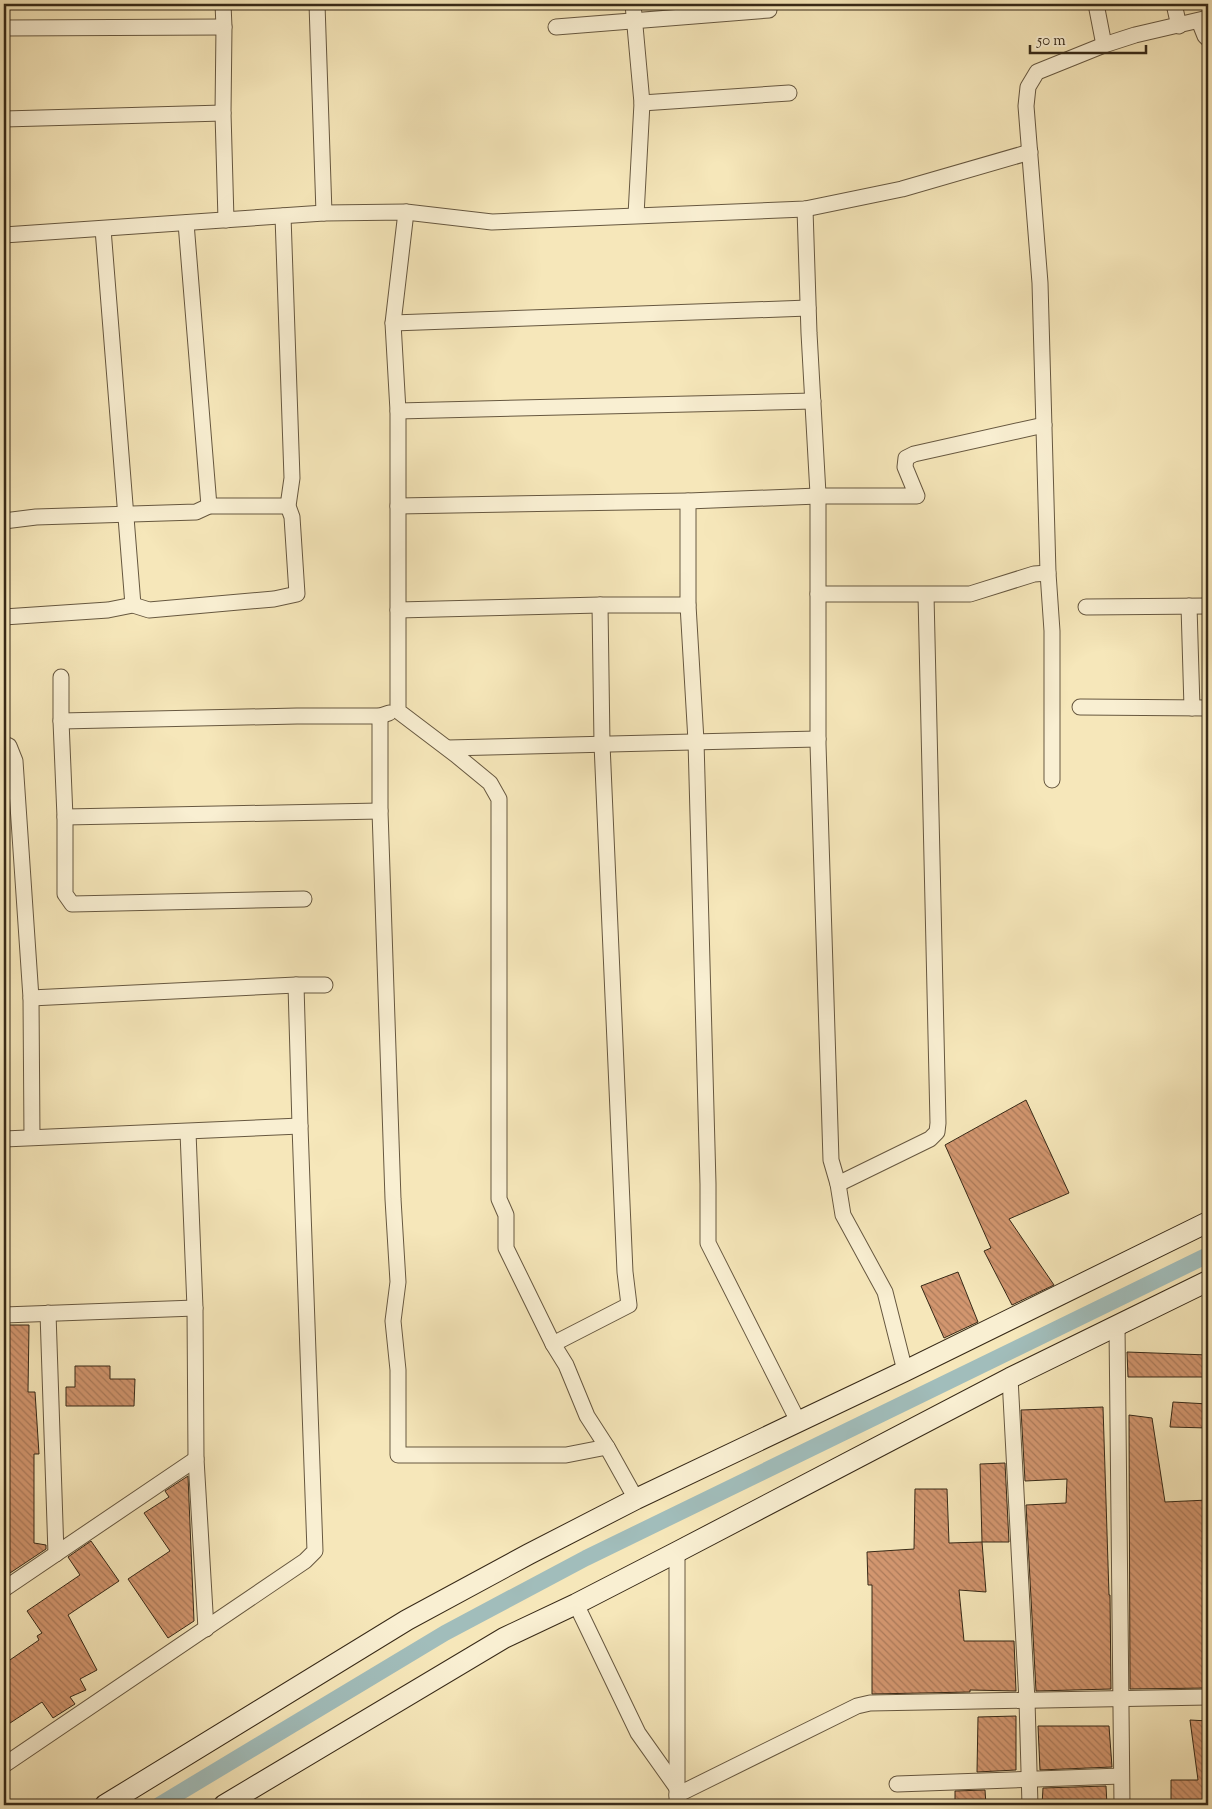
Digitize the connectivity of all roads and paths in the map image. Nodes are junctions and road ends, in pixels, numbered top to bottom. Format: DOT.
graph roads {
  1 [pos="223,4"];
  2 [pos="317,4"];
  3 [pos="633,4"];
  4 [pos="1096,4"];
  5 [pos="1174,4"];
  6 [pos="769,10"];
  7 [pos="634,20"];
  8 [pos="1204,20"];
  9 [pos="1179,26"];
  10 [pos="556,27"];
  11 [pos="4,28"];
  12 [pos="224,28"];
  13 [pos="1208,39"];
  14 [pos="1104,45"];
  15 [pos="789,93"];
  16 [pos="642,103"];
  17 [pos="223,113"];
  18 [pos="4,119"];
  19 [pos="1030,152"];
  20 [pos="805,209"];
  21 [pos="406,212"];
  22 [pos="324,213"];
  23 [pos="636,215"];
  24 [pos="283,216"];
  25 [pos="226,220"];
  26 [pos="186,223"];
  27 [pos="104,229"];
  28 [pos="4,235"];
  29 [pos="808,308"];
  30 [pos="393,323"];
  31 [pos="813,401"];
  32 [pos="398,411"];
  33 [pos="1044,425"];
  34 [pos="818,496"];
  35 [pos="688,501"];
  36 [pos="209,506"];
  37 [pos="288,506"];
  38 [pos="398,506"];
  39 [pos="126,514"];
  40 [pos="4,521"];
  41 [pos="1048,573"];
  42 [pos="818,594"];
  43 [pos="926,595"];
  44 [pos="133,605"];
  45 [pos="600,605"];
  46 [pos="688,605"];
  47 [pos="1189,606"];
  48 [pos="1208,606"];
  49 [pos="1086,607"];
  50 [pos="398,610"];
  51 [pos="4,617"];
  52 [pos="61,677"];
  53 [pos="1080,707"];
  54 [pos="1192,708"];
  55 [pos="1208,708"];
  56 [pos="398,711"];
  57 [pos="380,716"];
  58 [pos="61,721"];
  59 [pos="818,739"];
  60 [pos="696,741"];
  61 [pos="4,744"];
  62 [pos="602,744"];
  63 [pos="448,748"];
  64 [pos="9,761"];
  65 [pos="1052,780"];
  66 [pos="380,811"];
  67 [pos="66,817"];
  68 [pos="304,899"];
  69 [pos="296,985"];
  70 [pos="325,985"];
  71 [pos="31,998"];
  72 [pos="300,1126"];
  73 [pos="188,1132"];
  74 [pos="32,1137"];
  75 [pos="4,1139"];
  76 [pos="838,1184"];
  77 [pos="1208,1222"];
  78 [pos="1208,1281"];
  79 [pos="195,1308"];
  80 [pos="48,1313"];
  81 [pos="4,1314"];
  82 [pos="1117,1326"];
  83 [pos="553,1344"];
  84 [pos="905,1371"];
  85 [pos="1010,1378"];
  86 [pos="798,1421"];
  87 [pos="607,1447"];
  88 [pos="196,1459"];
  89 [pos="636,1499"];
  90 [pos="677,1552"];
  91 [pos="56,1554"];
  92 [pos="4,1589"];
  93 [pos="576,1604"];
  94 [pos="206,1629"];
  95 [pos="1208,1696"];
  96 [pos="1120,1698"];
  97 [pos="1027,1701"];
  98 [pos="4,1765"];
  99 [pos="1121,1776"];
  100 [pos="1029,1780"];
  101 [pos="896,1784"];
  102 [pos="677,1796"];
  103 [pos="105,1805"];
  104 [pos="224,1805"];
  105 [pos="1030,1805"];
  106 [pos="1122,1805"];
  1 -- 12 [label="street"];
  2 -- 22 [label="street"];
  3 -- 7 [label="street"];
  4 -- 14 [label="street"];
  5 -- 9 [label="street"];
  6 -- 7 [label="street"];
  7 -- 10 [label="street"];
  7 -- 16 [label="street"];
  8 -- 9 [label="street"];
  8 -- 13 [label="street"];
  9 -- 14 [label="street"];
  11 -- 12 [label="street"];
  12 -- 17 [label="street"];
  14 -- 19 [label="street"];
  15 -- 16 [label="street"];
  16 -- 23 [label="street"];
  17 -- 18 [label="street"];
  17 -- 25 [label="street"];
  19 -- 20 [label="street"];
  19 -- 33 [label="street"];
  20 -- 23 [label="street"];
  20 -- 29 [label="street"];
  21 -- 22 [label="street"];
  21 -- 23 [label="street"];
  21 -- 30 [label="street"];
  22 -- 24 [label="street"];
  24 -- 25 [label="street"];
  24 -- 37 [label="street"];
  25 -- 26 [label="street"];
  26 -- 27 [label="street"];
  26 -- 36 [label="street"];
  27 -- 28 [label="street"];
  27 -- 39 [label="street"];
  29 -- 30 [label="street"];
  29 -- 31 [label="street"];
  30 -- 32 [label="street"];
  31 -- 32 [label="street"];
  31 -- 34 [label="street"];
  32 -- 38 [label="street"];
  33 -- 34 [label="street"];
  33 -- 41 [label="street"];
  34 -- 35 [label="street"];
  34 -- 42 [label="street"];
  35 -- 38 [label="street"];
  35 -- 46 [label="street"];
  36 -- 37 [label="street"];
  36 -- 39 [label="street"];
  37 -- 44 [label="street"];
  38 -- 50 [label="street"];
  39 -- 40 [label="street"];
  39 -- 44 [label="street"];
  41 -- 43 [label="street"];
  41 -- 65 [label="street"];
  42 -- 43 [label="street"];
  42 -- 59 [label="street"];
  43 -- 76 [label="street"];
  44 -- 51 [label="street"];
  45 -- 46 [label="street"];
  45 -- 50 [label="street"];
  45 -- 62 [label="street"];
  46 -- 60 [label="street"];
  47 -- 48 [label="street"];
  47 -- 49 [label="street"];
  47 -- 54 [label="street"];
  50 -- 56 [label="street"];
  52 -- 58 [label="street"];
  53 -- 54 [label="street"];
  54 -- 55 [label="street"];
  56 -- 57 [label="street"];
  56 -- 63 [label="street"];
  57 -- 58 [label="street"];
  57 -- 66 [label="street"];
  58 -- 67 [label="street"];
  59 -- 60 [label="street"];
  59 -- 76 [label="street"];
  60 -- 62 [label="street"];
  60 -- 86 [label="street"];
  61 -- 64 [label="street"];
  62 -- 63 [label="street"];
  62 -- 83 [label="street"];
  63 -- 83 [label="street"];
  64 -- 71 [label="street"];
  66 -- 67 [label="street"];
  66 -- 87 [label="street"];
  67 -- 68 [label="street"];
  69 -- 70 [label="street"];
  69 -- 71 [label="street"];
  69 -- 72 [label="street"];
  71 -- 74 [label="street"];
  72 -- 73 [label="street"];
  72 -- 94 [label="street"];
  73 -- 74 [label="street"];
  73 -- 79 [label="street"];
  74 -- 75 [label="street"];
  76 -- 84 [label="street"];
  77 -- 84 [label="main road"];
  78 -- 82 [label="main road"];
  79 -- 80 [label="street"];
  79 -- 88 [label="street"];
  80 -- 81 [label="street"];
  80 -- 91 [label="street"];
  82 -- 85 [label="main road"];
  82 -- 96 [label="street"];
  83 -- 87 [label="street"];
  84 -- 86 [label="main road"];
  85 -- 90 [label="main road"];
  85 -- 97 [label="street"];
  86 -- 89 [label="main road"];
  87 -- 89 [label="street"];
  88 -- 91 [label="street"];
  88 -- 94 [label="street"];
  89 -- 103 [label="main road"];
  90 -- 93 [label="main road"];
  90 -- 102 [label="street"];
  91 -- 92 [label="street"];
  93 -- 102 [label="street"];
  93 -- 104 [label="main road"];
  94 -- 98 [label="street"];
  95 -- 96 [label="street"];
  96 -- 97 [label="street"];
  96 -- 99 [label="street"];
  97 -- 100 [label="street"];
  97 -- 102 [label="street"];
  99 -- 100 [label="street"];
  99 -- 106 [label="street"];
  100 -- 101 [label="street"];
  100 -- 105 [label="street"];
}
